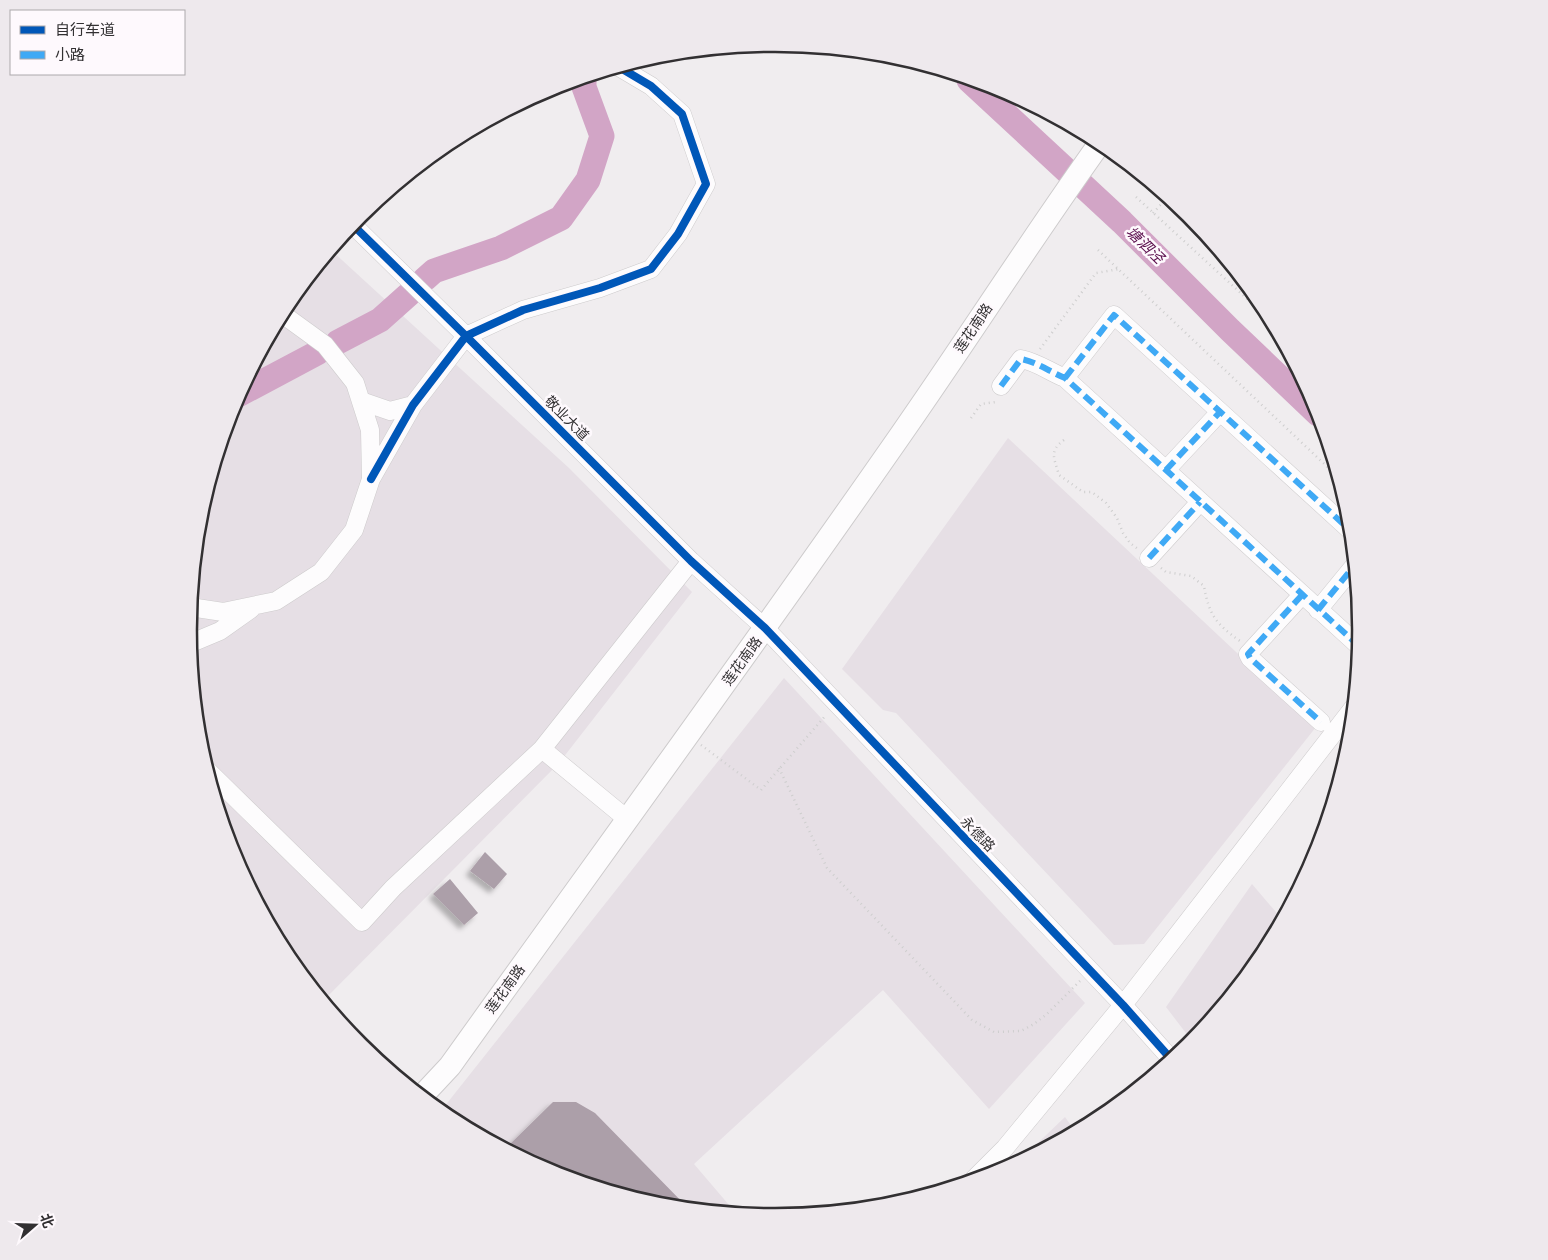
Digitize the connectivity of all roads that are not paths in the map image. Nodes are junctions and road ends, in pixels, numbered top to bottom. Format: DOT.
graph roads {
  1 [pos="627,72"];
  2 [pos="1095,150"];
  3 [pos="358,230"];
  4 [pos="288,318"];
  5 [pos="466,336"];
  6 [pos="1066,378"];
  7 [pos="999,394"];
  8 [pos="360,401"];
  9 [pos="413,405"];
  10 [pos="1220,412"];
  11 [pos="1166,470"];
  12 [pos="371,479"];
  13 [pos="1200,502"];
  14 [pos="1341,523"];
  15 [pos="1149,558"];
  16 [pos="691,560"];
  17 [pos="1348,573"];
  18 [pos="1302,595"];
  19 [pos="257,605"];
  20 [pos="198,609"];
  21 [pos="1318,610"];
  22 [pos="765,628"];
  23 [pos="1352,639"];
  24 [pos="197,641"];
  25 [pos="1344,719"];
  26 [pos="1321,722"];
  27 [pos="542,748"];
  28 [pos="216,779"];
  29 [pos="627,819"];
  30 [pos="1123,1005"];
  31 [pos="1166,1053"];
  32 [pos="426,1091"];
  33 [pos="985,1168"];
  1 -- 5 [label="street"];
  2 -- 22 [label="main road, 莲花南路"];
  3 -- 5 [label="street, 敬业大道"];
  4 -- 8 [label="street"];
  5 -- 9 [label="street"];
  5 -- 16 [label="street, 敬业大道"];
  6 -- 7 [label="street"];
  6 -- 10 [label="street"];
  6 -- 11 [label="street"];
  8 -- 9 [label="street"];
  8 -- 12 [label="street"];
  9 -- 12 [label="street"];
  10 -- 11 [label="street"];
  10 -- 14 [label="street"];
  11 -- 13 [label="street"];
  12 -- 19 [label="street"];
  13 -- 15 [label="street"];
  13 -- 18 [label="street"];
  16 -- 22 [label="street, 敬业大道"];
  16 -- 27 [label="street"];
  17 -- 21 [label="street"];
  18 -- 21 [label="street"];
  18 -- 26 [label="street"];
  19 -- 20 [label="street"];
  19 -- 24 [label="street"];
  21 -- 23 [label="street"];
  22 -- 29 [label="main road, 莲花南路"];
  22 -- 30 [label="street, 永德路"];
  25 -- 30 [label="street"];
  27 -- 28 [label="street"];
  27 -- 29 [label="street"];
  29 -- 32 [label="main road, 莲花南路"];
  30 -- 31 [label="street, 永德路"];
  30 -- 33 [label="street"];
}
